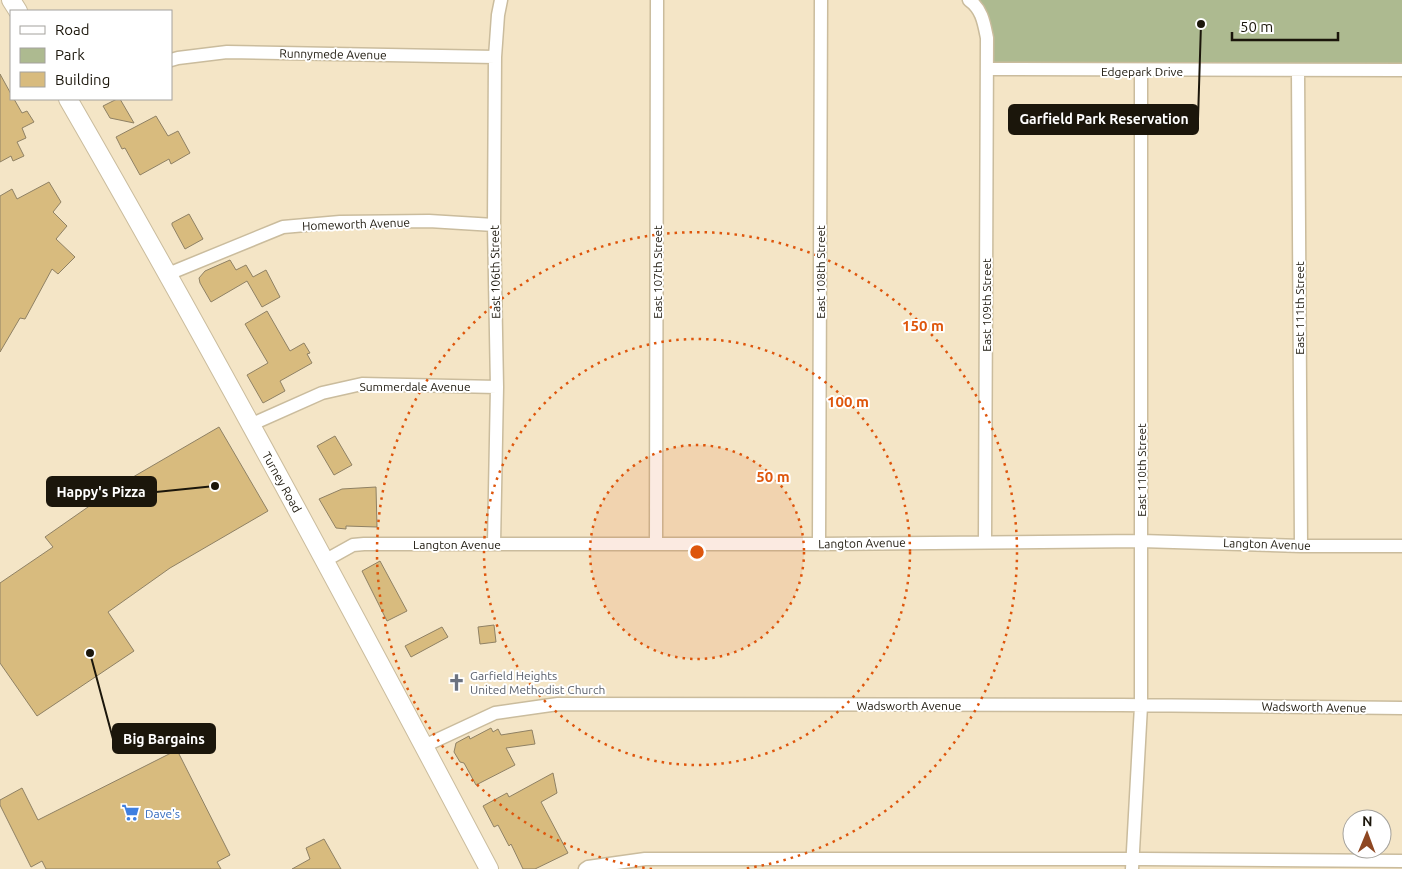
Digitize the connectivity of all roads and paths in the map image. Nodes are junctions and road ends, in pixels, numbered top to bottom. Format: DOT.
graph roads {
  1 [pos="501,0"];
  2 [pos="657,0"];
  3 [pos="821,0"];
  4 [pos="969,0"];
  5 [pos="495,57"];
  6 [pos="172,60"];
  7 [pos="988,69"];
  8 [pos="1402,70"];
  9 [pos="1141,71"];
  10 [pos="1298,71"];
  11 [pos="72,100"];
  12 [pos="494,225"];
  13 [pos="168,274"];
  14 [pos="497,387"];
  15 [pos="250,425"];
  16 [pos="985,541"];
  17 [pos="1141,541"];
  18 [pos="494,544"];
  19 [pos="656,544"];
  20 [pos="819,544"];
  21 [pos="1301,546"];
  22 [pos="1402,546"];
  23 [pos="326,560"];
  24 [pos="1141,706"];
  25 [pos="1402,708"];
  26 [pos="424,746"];
  27 [pos="1402,861"];
  28 [pos="1132,864"];
  29 [pos="489,869"];
  30 [pos="585,869"];
  1 -- 5 [label="street, East 106th Street"];
  2 -- 19 [label="street, East 107th Street"];
  3 -- 20 [label="street, East 108th Street"];
  4 -- 7 [label="street"];
  5 -- 6 [label="street, Runnymede Avenue"];
  5 -- 12 [label="street, East 106th Street"];
  7 -- 9 [label="street, Edgepark Drive"];
  7 -- 16 [label="street, East 109th Street"];
  8 -- 10 [label="street, Edgepark Drive"];
  9 -- 10 [label="street, Edgepark Drive"];
  9 -- 17 [label="street, East 110th Street"];
  10 -- 21 [label="street, East 111th Street"];
  11 -- 13 [label="main road, Turney Road"];
  12 -- 13 [label="street, Homeworth Avenue"];
  12 -- 14 [label="street, East 106th Street"];
  13 -- 15 [label="main road, Turney Road"];
  14 -- 15 [label="street, Summerdale Avenue"];
  14 -- 18 [label="street, East 106th Street"];
  15 -- 23 [label="main road, Turney Road"];
  16 -- 17 [label="street, Langton Avenue"];
  16 -- 20 [label="street, Langton Avenue"];
  17 -- 21 [label="street, Langton Avenue"];
  17 -- 24 [label="street, East 110th Street"];
  18 -- 19 [label="street, Langton Avenue"];
  18 -- 23 [label="street, Langton Avenue"];
  19 -- 20 [label="street, Langton Avenue"];
  21 -- 22 [label="street, Langton Avenue"];
  23 -- 26 [label="main road, Turney Road"];
  24 -- 25 [label="street, Wadsworth Avenue"];
  24 -- 26 [label="street, Wadsworth Avenue"];
  24 -- 28 [label="street, East 110th Street"];
  26 -- 29 [label="main road, Turney Road"];
  27 -- 28 [label="street"];
  28 -- 30 [label="street"];
}
